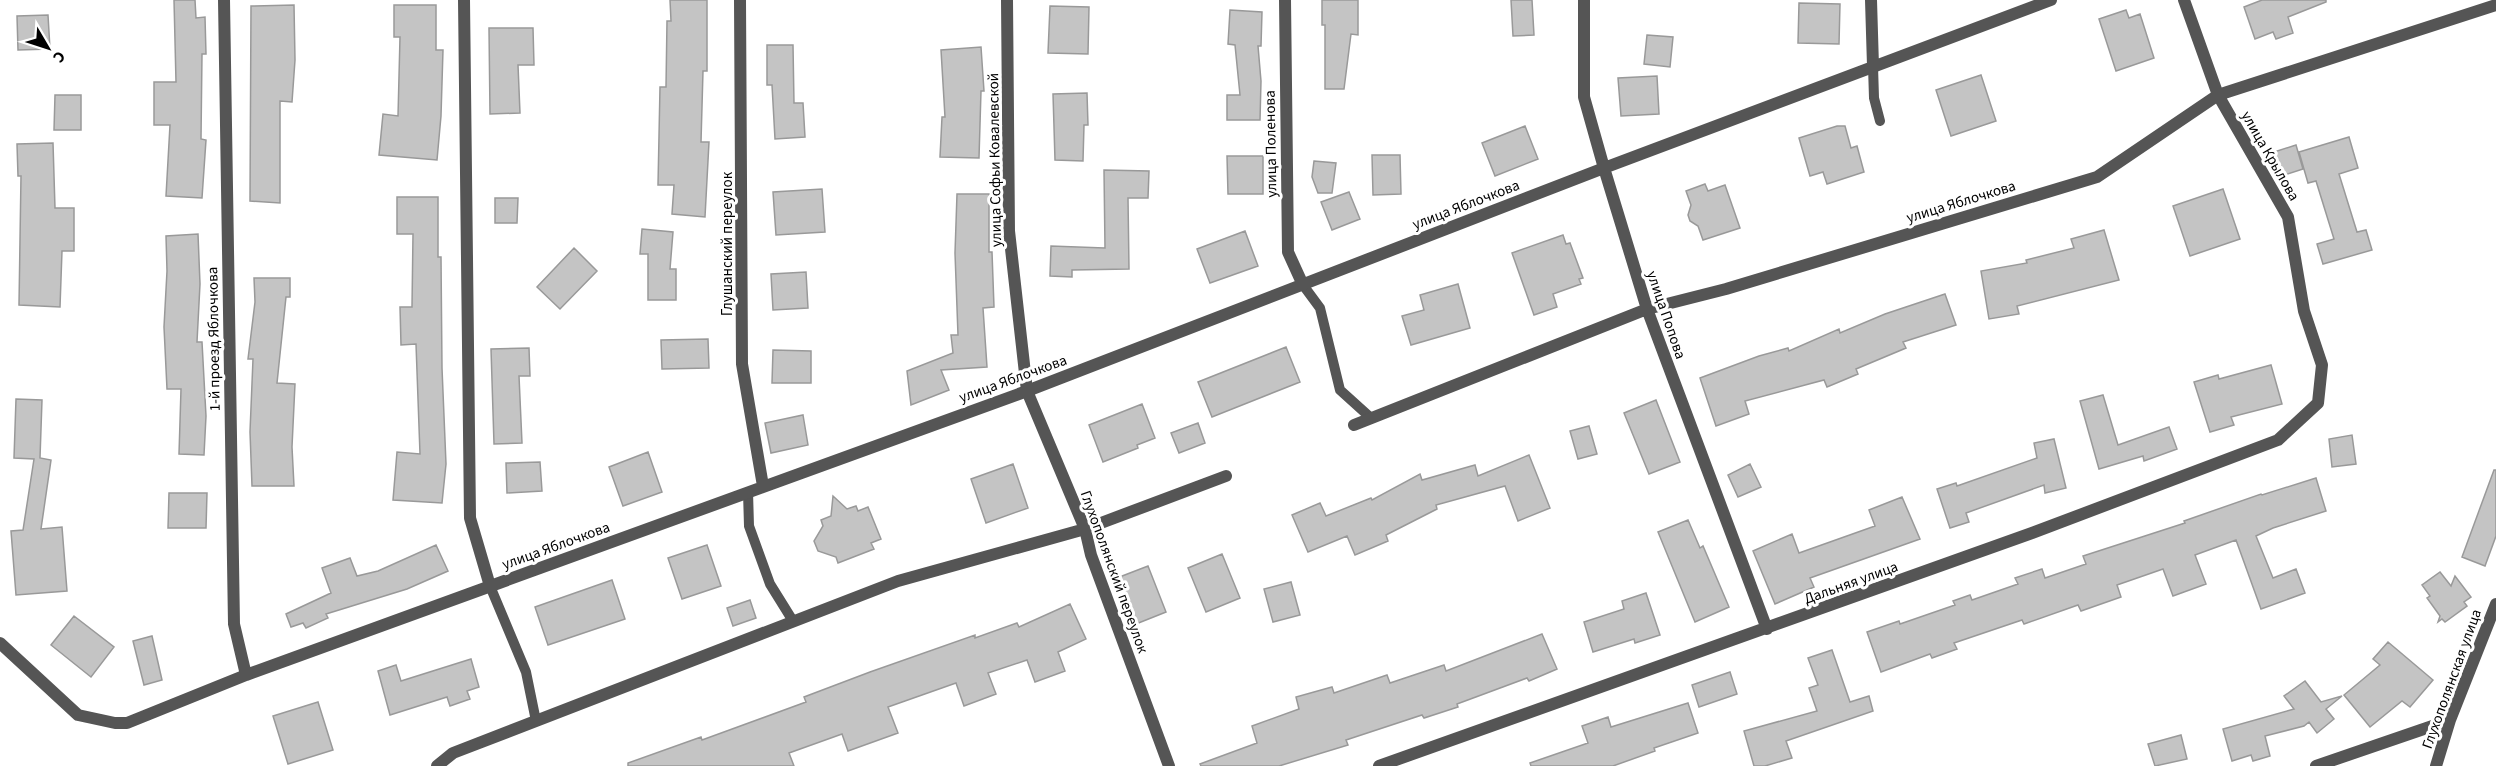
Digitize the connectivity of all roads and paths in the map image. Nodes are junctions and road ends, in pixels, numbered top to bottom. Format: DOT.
graph roads {
  1 [pos="224,0"];
  2 [pos="464,0"];
  3 [pos="740,0"];
  4 [pos="1007,0"];
  5 [pos="1285,0"];
  6 [pos="1584,0"];
  7 [pos="1871,0"];
  8 [pos="2051,0"];
  9 [pos="2184,0"];
  10 [pos="2494,3"];
  11 [pos="1873,66"];
  12 [pos="2218,95"];
  13 [pos="1880,121"];
  14 [pos="1604,168"];
  15 [pos="1303,285"];
  16 [pos="1647,309"];
  17 [pos="1027,391"];
  18 [pos="2318,403"];
  19 [pos="1371,418"];
  20 [pos="1354,425"];
  21 [pos="1226,476"];
  22 [pos="763,486"];
  23 [pos="748,492"];
  24 [pos="1085,529"];
  25 [pos="490,586"];
  26 [pos="2496,604"];
  27 [pos="794,621"];
  28 [pos="1767,629"];
  29 [pos="0,643"];
  30 [pos="246,675"];
  31 [pos="2450,720"];
  32 [pos="536,721"];
  33 [pos="437,766"];
  34 [pos="1169,766"];
  35 [pos="1379,766"];
  36 [pos="2316,766"];
  37 [pos="2436,766"];
  1 -- 30 [label="street, 1-й проезд Яблочкова"];
  2 -- 25 [label="street"];
  3 -- 22 [label="street, Глушанский переулок"];
  4 -- 17 [label="street, улица Софьи Ковалевской"];
  5 -- 15 [label="street, улица Поленова"];
  6 -- 14 [label="street, улица Попова"];
  7 -- 11 [label="street"];
  8 -- 11 [label="street, улица Яблочкова"];
  9 -- 12 [label="street, улица Крылова"];
  10 -- 12 [label="street, улица Яблочкова"];
  11 -- 13 [label="lane"];
  11 -- 14 [label="street, улица Яблочкова"];
  12 -- 16 [label="street, улица Яблочкова"];
  12 -- 18 [label="street, улица Крылова"];
  14 -- 15 [label="street, улица Яблочкова"];
  14 -- 16 [label="street, улица Попова"];
  15 -- 17 [label="street, улица Яблочкова"];
  15 -- 19 [label="lane"];
  16 -- 19 [label="street, улица Яблочкова"];
  16 -- 28 [label="street, улица Попова"];
  17 -- 22 [label="street, улица Яблочкова"];
  17 -- 24 [label="street, Глухополянский переулок"];
  18 -- 28 [label="street, Дальняя улица"];
  19 -- 20 [label="street, улица Яблочкова"];
  21 -- 24 [label="street"];
  22 -- 23 [label="street, улица Яблочкова"];
  23 -- 25 [label="street, улица Яблочкова"];
  23 -- 27 [label="lane"];
  24 -- 27 [label="street"];
  24 -- 34 [label="street, Глухополянский переулок"];
  25 -- 30 [label="street, улица Яблочкова"];
  25 -- 32 [label="lane"];
  26 -- 31 [label="street, Глухополянская улица"];
  27 -- 32 [label="street"];
  28 -- 35 [label="street, Дальняя улица"];
  29 -- 30 [label="street, улица Яблочкова"];
  31 -- 36 [label="street"];
  31 -- 37 [label="street, Глухополянская улица"];
  32 -- 33 [label="street"];
}
